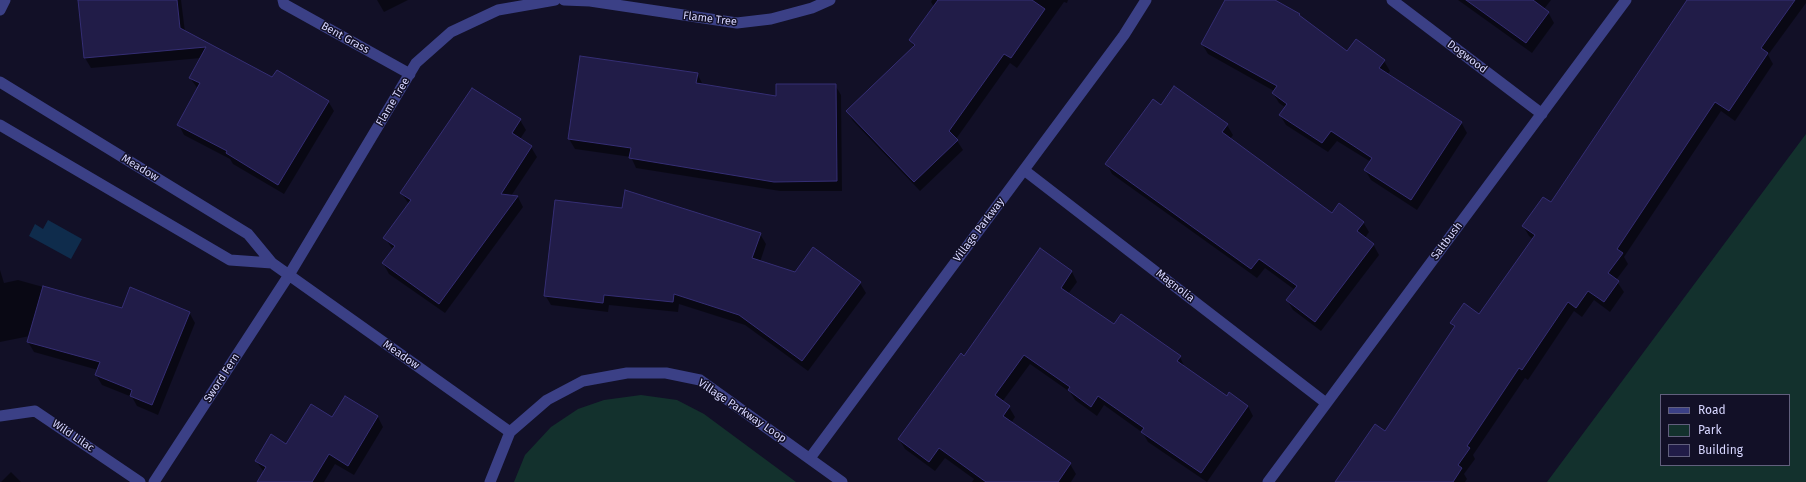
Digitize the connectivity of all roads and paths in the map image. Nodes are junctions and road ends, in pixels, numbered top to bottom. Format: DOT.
graph roads {
  1 [pos="5,0"];
  2 [pos="283,0"];
  3 [pos="556,0"];
  4 [pos="564,0"];
  5 [pos="830,0"];
  6 [pos="1146,0"];
  7 [pos="1392,0"];
  8 [pos="1626,0"];
  9 [pos="0,10"];
  10 [pos="410,74"];
  11 [pos="0,82"];
  12 [pos="1542,114"];
  13 [pos="0,125"];
  14 [pos="1024,170"];
  15 [pos="272,263"];
  16 [pos="289,275"];
  17 [pos="1326,403"];
  18 [pos="0,416"];
  19 [pos="510,432"];
  20 [pos="810,458"];
  21 [pos="140,482"];
  22 [pos="154,482"];
  23 [pos="490,482"];
  24 [pos="842,482"];
  25 [pos="1268,482"];
  1 -- 9 [label="street"];
  2 -- 10 [label="street, Bent Grass"];
  3 -- 10 [label="street, Flame Tree"];
  4 -- 5 [label="street, Flame Tree"];
  6 -- 14 [label="street, Village Parkway"];
  7 -- 12 [label="street, Dogwood"];
  8 -- 12 [label="street, Saltbush"];
  10 -- 16 [label="street, Flame Tree"];
  11 -- 15 [label="street, Meadow"];
  12 -- 17 [label="street, Saltbush"];
  13 -- 15 [label="street"];
  14 -- 17 [label="street, Magnolia"];
  14 -- 20 [label="street, Village Parkway"];
  15 -- 16 [label="street, Meadow"];
  16 -- 19 [label="street, Meadow"];
  16 -- 22 [label="street, Sword Fern"];
  17 -- 25 [label="street, Saltbush"];
  18 -- 21 [label="street, Wild Lilac"];
  19 -- 20 [label="street, Village Parkway Loop"];
  19 -- 23 [label="street, Village Parkway Loop"];
  20 -- 24 [label="street, Village Parkway Loop"];
}
